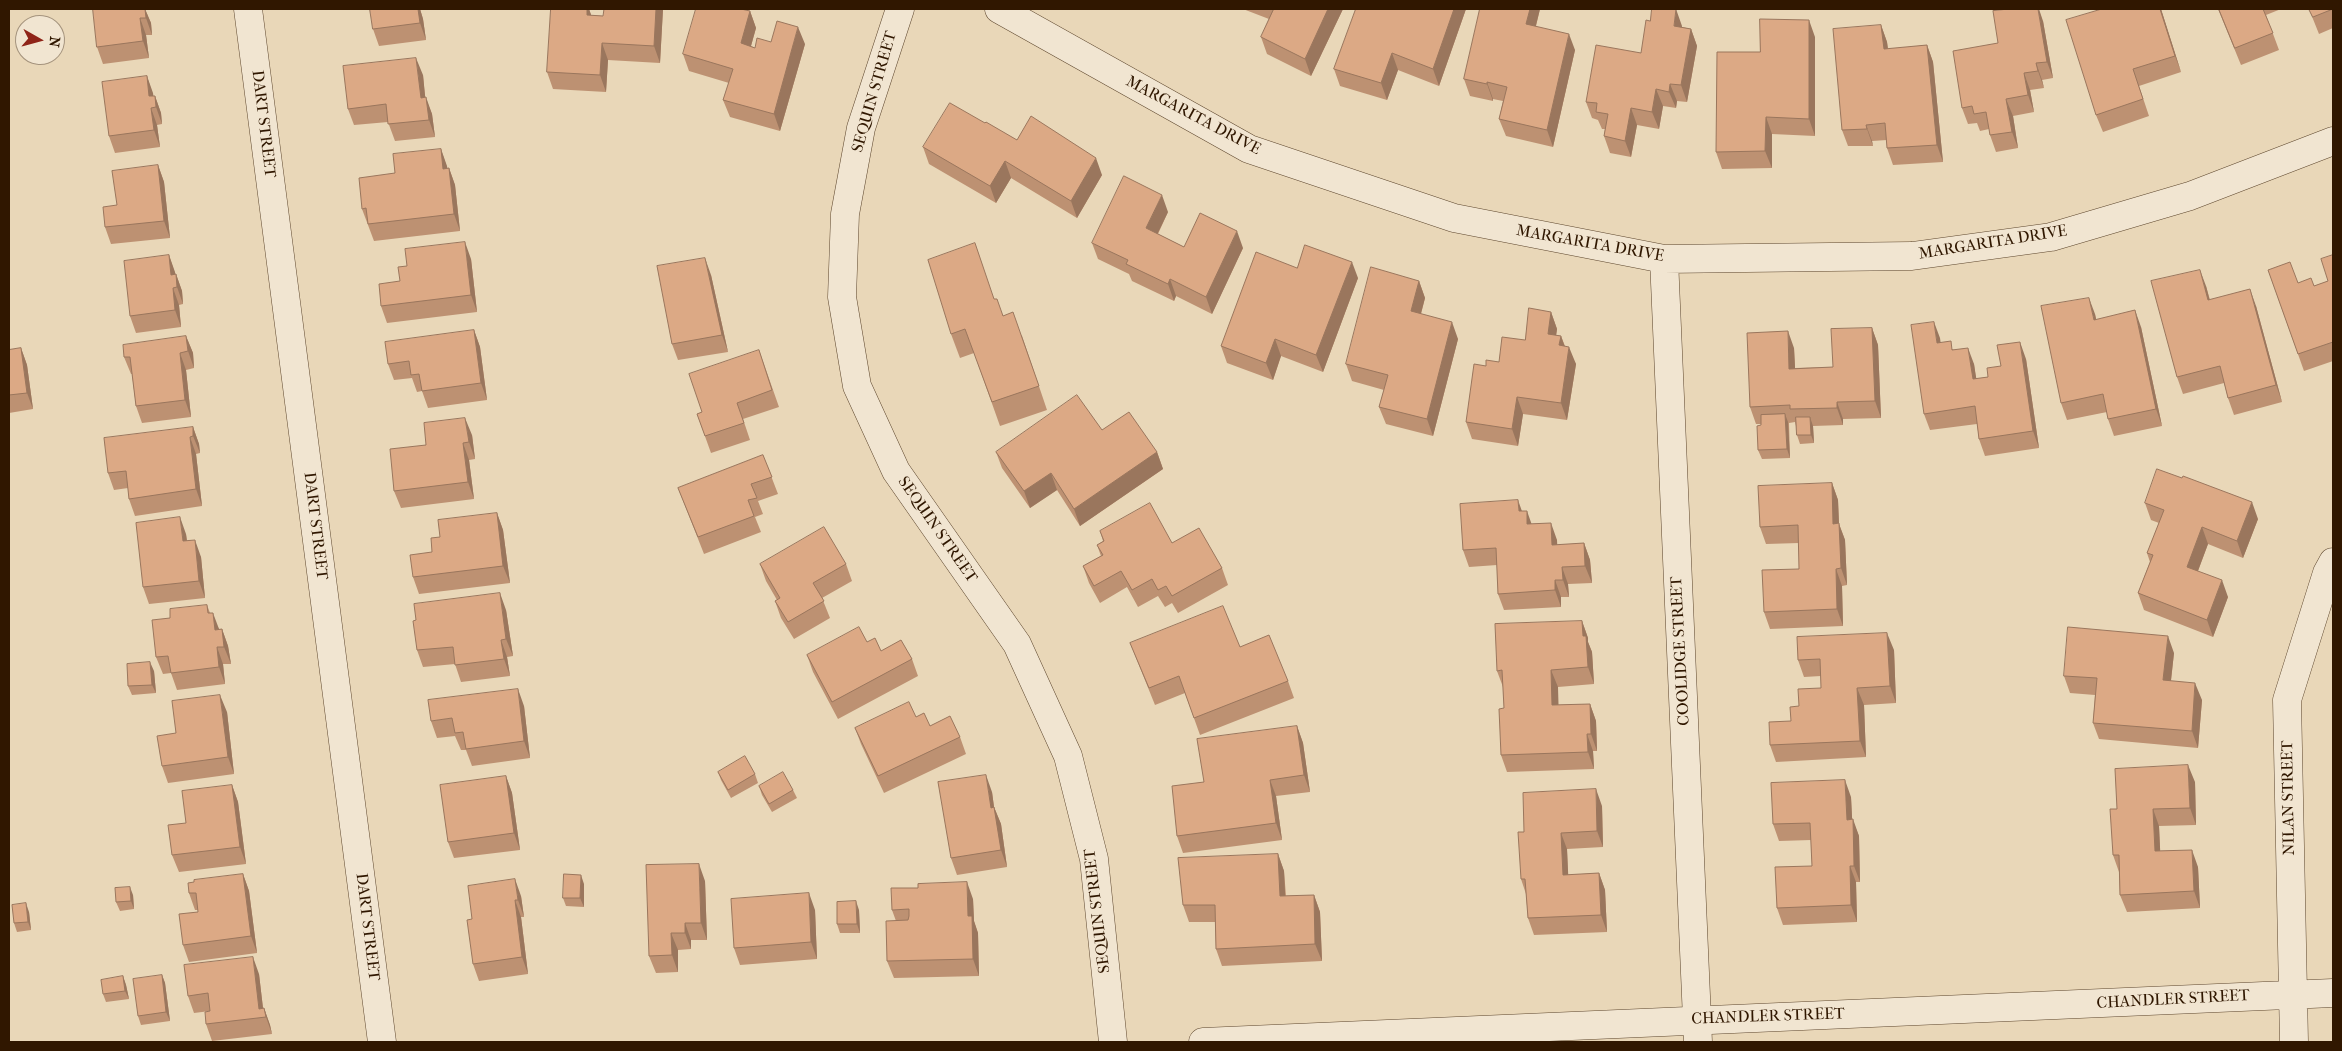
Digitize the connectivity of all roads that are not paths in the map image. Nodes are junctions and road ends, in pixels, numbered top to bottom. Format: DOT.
graph roads {
  1 [pos="248,9"];
  2 [pos="900,9"];
  3 [pos="999,9"];
  4 [pos="2333,141"];
  5 [pos="1664,259"];
  6 [pos="2333,562"];
  7 [pos="2333,993"];
  8 [pos="2292,995"];
  9 [pos="1698,1031"];
  10 [pos="382,1042"];
  11 [pos="1113,1042"];
  12 [pos="1203,1042"];
  13 [pos="2294,1042"];
  1 -- 10 [label="street, DART STREET"];
  2 -- 11 [label="street, SEQUIN STREET"];
  3 -- 5 [label="street, MARGARITA DRIVE"];
  4 -- 5 [label="street, MARGARITA DRIVE"];
  5 -- 9 [label="street, COOLIDGE STREET"];
  6 -- 8 [label="street, NILAN STREET"];
  7 -- 8 [label="street, CHANDLER STREET"];
  8 -- 9 [label="street, CHANDLER STREET"];
  8 -- 13 [label="street, NILAN STREET"];
  9 -- 12 [label="street, CHANDLER STREET"];
}
